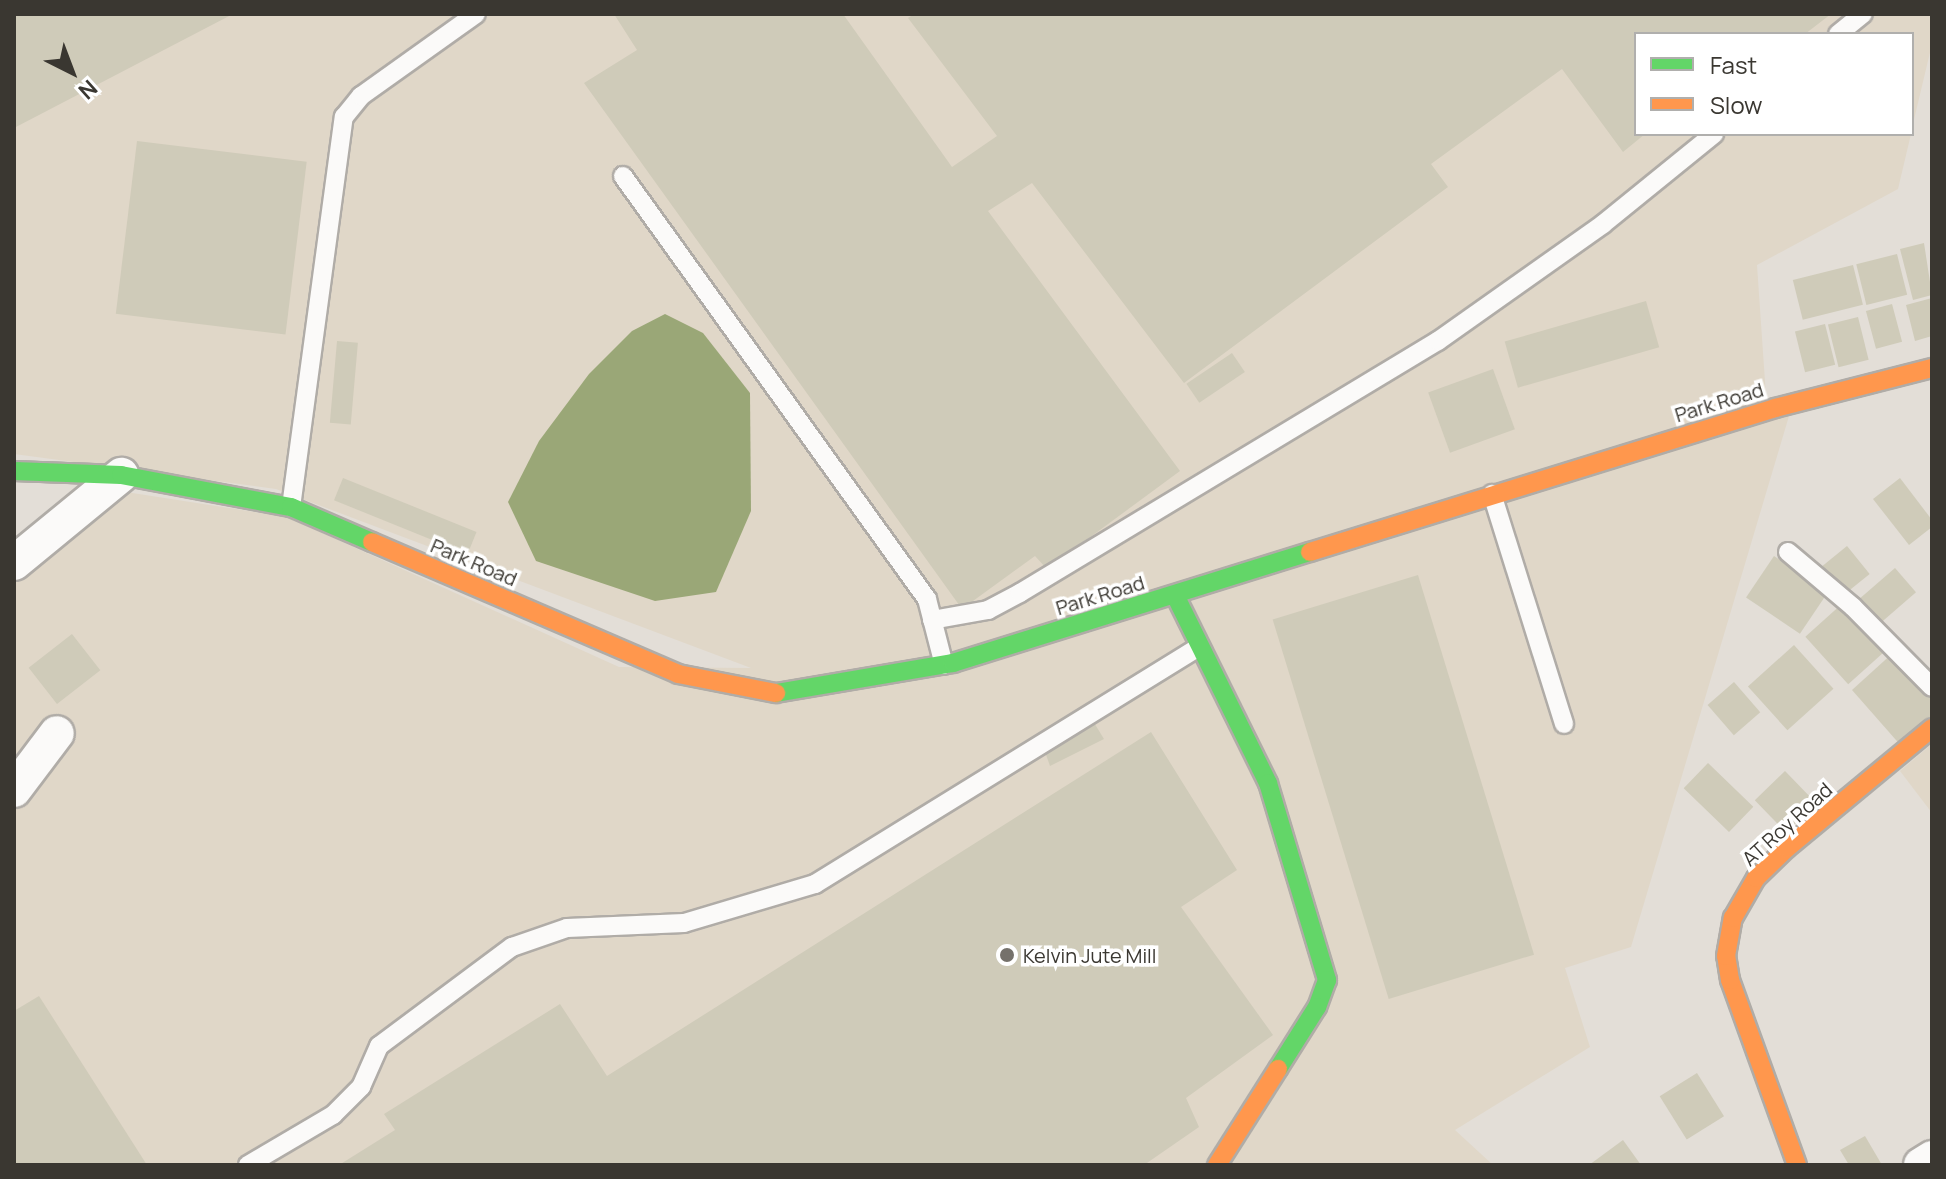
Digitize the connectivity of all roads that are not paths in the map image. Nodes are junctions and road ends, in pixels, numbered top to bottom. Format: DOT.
graph roads {
  1 [pos="476,14"];
  2 [pos="1863,14"];
  3 [pos="1840,32"];
  4 [pos="1712,136"];
  5 [pos="623,176"];
  6 [pos="1932,368"];
  7 [pos="14,471"];
  8 [pos="121,475"];
  9 [pos="1492,494"];
  10 [pos="291,507"];
  11 [pos="1788,552"];
  12 [pos="14,563"];
  13 [pos="1175,595"];
  14 [pos="932,620"];
  15 [pos="1197,648"];
  16 [pos="944,665"];
  17 [pos="1932,687"];
  18 [pos="1564,724"];
  19 [pos="1932,728"];
  20 [pos="57,733"];
  21 [pos="14,790"];
  22 [pos="1932,1158"];
  23 [pos="1794,1164"];
  24 [pos="248,1165"];
  25 [pos="1217,1165"];
  26 [pos="1921,1165"];
  1 -- 10 [label="lane"];
  2 -- 3 [label="lane"];
  4 -- 14 [label="lane"];
  5 -- 14 [label="lane"];
  6 -- 9 [label="street, Park Road"];
  7 -- 8 [label="street, Park Road"];
  8 -- 10 [label="street, Park Road"];
  8 -- 12 [label="street"];
  9 -- 13 [label="street, Park Road"];
  9 -- 18 [label="lane"];
  10 -- 16 [label="street, Park Road"];
  11 -- 17 [label="lane"];
  13 -- 15 [label="street"];
  13 -- 16 [label="street, Park Road"];
  14 -- 16 [label="lane"];
  15 -- 24 [label="lane"];
  15 -- 25 [label="street"];
  19 -- 23 [label="street, AT Roy Road"];
  20 -- 21 [label="street"];
  22 -- 26 [label="street"];
}
